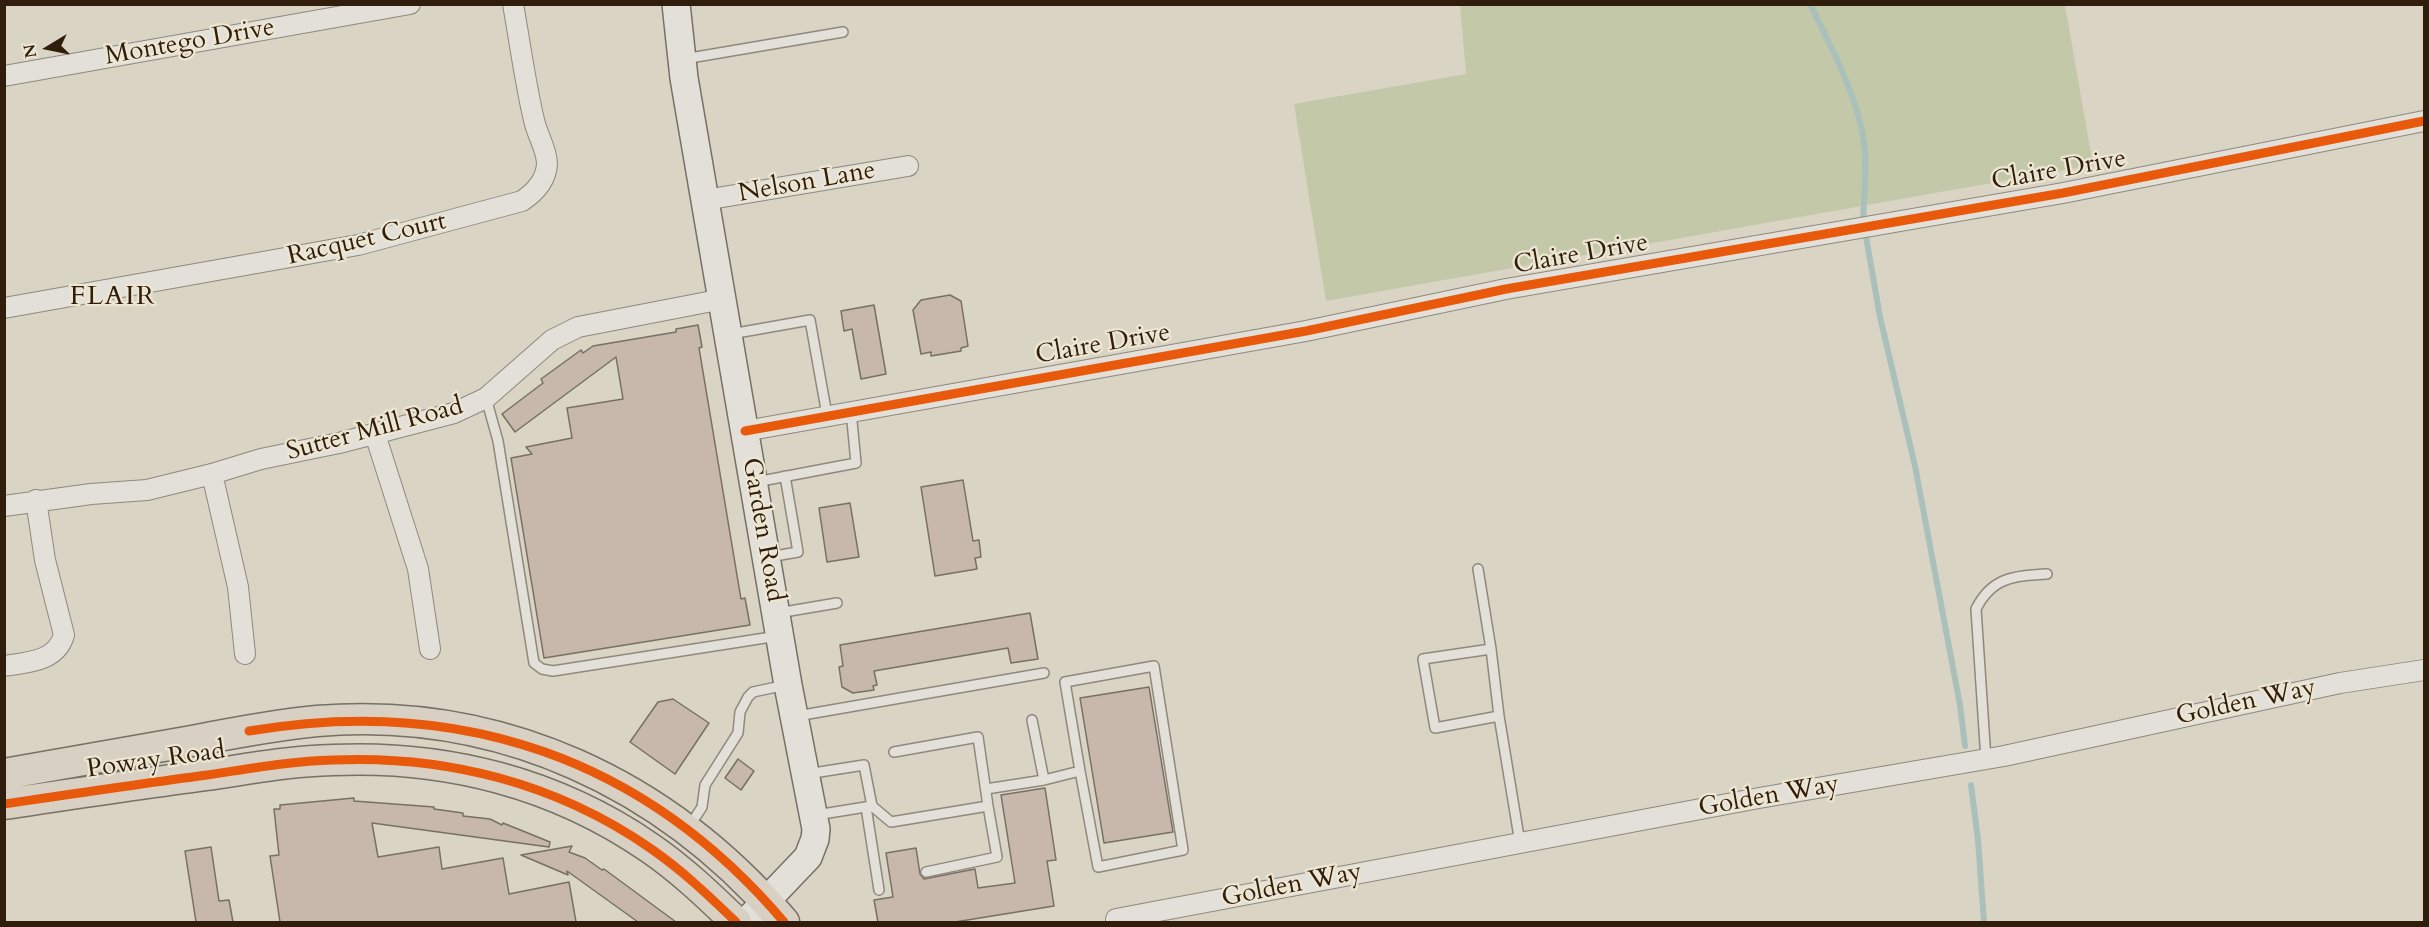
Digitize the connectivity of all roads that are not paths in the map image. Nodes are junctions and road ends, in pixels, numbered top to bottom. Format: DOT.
graph roads {
  1 [pos="410,4"];
  2 [pos="513,4"];
  3 [pos="676,4"];
  4 [pos="843,32"];
  5 [pos="681,60"];
  6 [pos="4,76"];
  7 [pos="2424,121"];
  8 [pos="2370,132"];
  9 [pos="2424,134"];
  10 [pos="908,166"];
  11 [pos="705,200"];
  12 [pos="723,299"];
  13 [pos="4,308"];
  14 [pos="729,334"];
  15 [pos="486,398"];
  16 [pos="851,411"];
  17 [pos="827,415"];
  18 [pos="745,431"];
  19 [pos="375,434"];
  20 [pos="212,474"];
  21 [pos="785,476"];
  22 [pos="754,483"];
  23 [pos="36,500"];
  24 [pos="4,506"];
  25 [pos="766,557"];
  26 [pos="1478,569"];
  27 [pos="2048,574"];
  28 [pos="837,603"];
  29 [pos="778,624"];
  30 [pos="430,649"];
  31 [pos="1491,649"];
  32 [pos="245,654"];
  33 [pos="4,666"];
  34 [pos="2424,670"];
  35 [pos="1044,673"];
  36 [pos="788,685"];
  37 [pos="1499,716"];
  38 [pos="795,717"];
  39 [pos="1032,720"];
  40 [pos="894,752"];
  41 [pos="1986,760"];
  42 [pos="1080,771"];
  43 [pos="4,774"];
  44 [pos="807,774"];
  45 [pos="1044,780"];
  46 [pos="986,789"];
  47 [pos="4,804"];
  48 [pos="988,806"];
  49 [pos="869,807"];
  50 [pos="814,816"];
  51 [pos="687,829"];
  52 [pos="1520,843"];
  53 [pos="926,872"];
  54 [pos="879,890"];
  55 [pos="765,900"];
  56 [pos="736,922"];
  57 [pos="746,922"];
  58 [pos="784,922"];
  59 [pos="1116,922"];
  1 -- 6 [label="street, Montego Drive"];
  2 -- 13 [label="street, Racquet Court"];
  3 -- 5 [label="street, Garden Road"];
  4 -- 5 [label="lane"];
  5 -- 11 [label="street, Garden Road"];
  7 -- 8 [label="street, Claire Drive"];
  8 -- 9 [label="street"];
  8 -- 16 [label="street, Claire Drive"];
  10 -- 11 [label="street, Nelson Lane"];
  11 -- 12 [label="street, Garden Road"];
  12 -- 14 [label="street, Garden Road"];
  12 -- 15 [label="street, Sutter Mill Road"];
  14 -- 17 [label="lane"];
  14 -- 18 [label="street, Garden Road"];
  15 -- 19 [label="street, Sutter Mill Road"];
  15 -- 29 [label="lane"];
  16 -- 17 [label="street, Claire Drive"];
  16 -- 21 [label="lane"];
  17 -- 18 [label="street, Claire Drive"];
  18 -- 22 [label="street, Garden Road"];
  19 -- 20 [label="street, Sutter Mill Road"];
  19 -- 30 [label="street"];
  20 -- 23 [label="street, Sutter Mill Road"];
  20 -- 32 [label="street"];
  21 -- 22 [label="lane"];
  21 -- 25 [label="lane"];
  22 -- 25 [label="street, Garden Road"];
  23 -- 24 [label="street, Sutter Mill Road"];
  23 -- 33 [label="street"];
  25 -- 29 [label="street, Garden Road"];
  26 -- 31 [label="lane"];
  27 -- 41 [label="lane"];
  28 -- 29 [label="lane"];
  29 -- 36 [label="street, Garden Road"];
  31 -- 37 [label="lane"];
  31 -- 37 [label="lane"];
  34 -- 41 [label="street, Golden Way"];
  35 -- 38 [label="lane"];
  36 -- 38 [label="street, Garden Road"];
  36 -- 51 [label="lane"];
  37 -- 52 [label="lane"];
  38 -- 44 [label="street, Garden Road"];
  39 -- 45 [label="lane"];
  40 -- 46 [label="lane"];
  41 -- 52 [label="street, Golden Way"];
  42 -- 42 [label="lane"];
  42 -- 45 [label="lane"];
  43 -- 51 [label="main road, Poway Road"];
  44 -- 49 [label="lane"];
  44 -- 50 [label="street, Garden Road"];
  45 -- 46 [label="lane"];
  46 -- 48 [label="lane"];
  47 -- 56 [label="main road, Poway Road"];
  48 -- 49 [label="lane"];
  48 -- 53 [label="lane"];
  49 -- 50 [label="lane"];
  49 -- 54 [label="lane"];
  50 -- 55 [label="street, Garden Road"];
  51 -- 55 [label="main road, Poway Road"];
  52 -- 59 [label="street, Golden Way"];
  55 -- 57 [label="street, Garden Road"];
  55 -- 58 [label="main road, Poway Road"];
}
